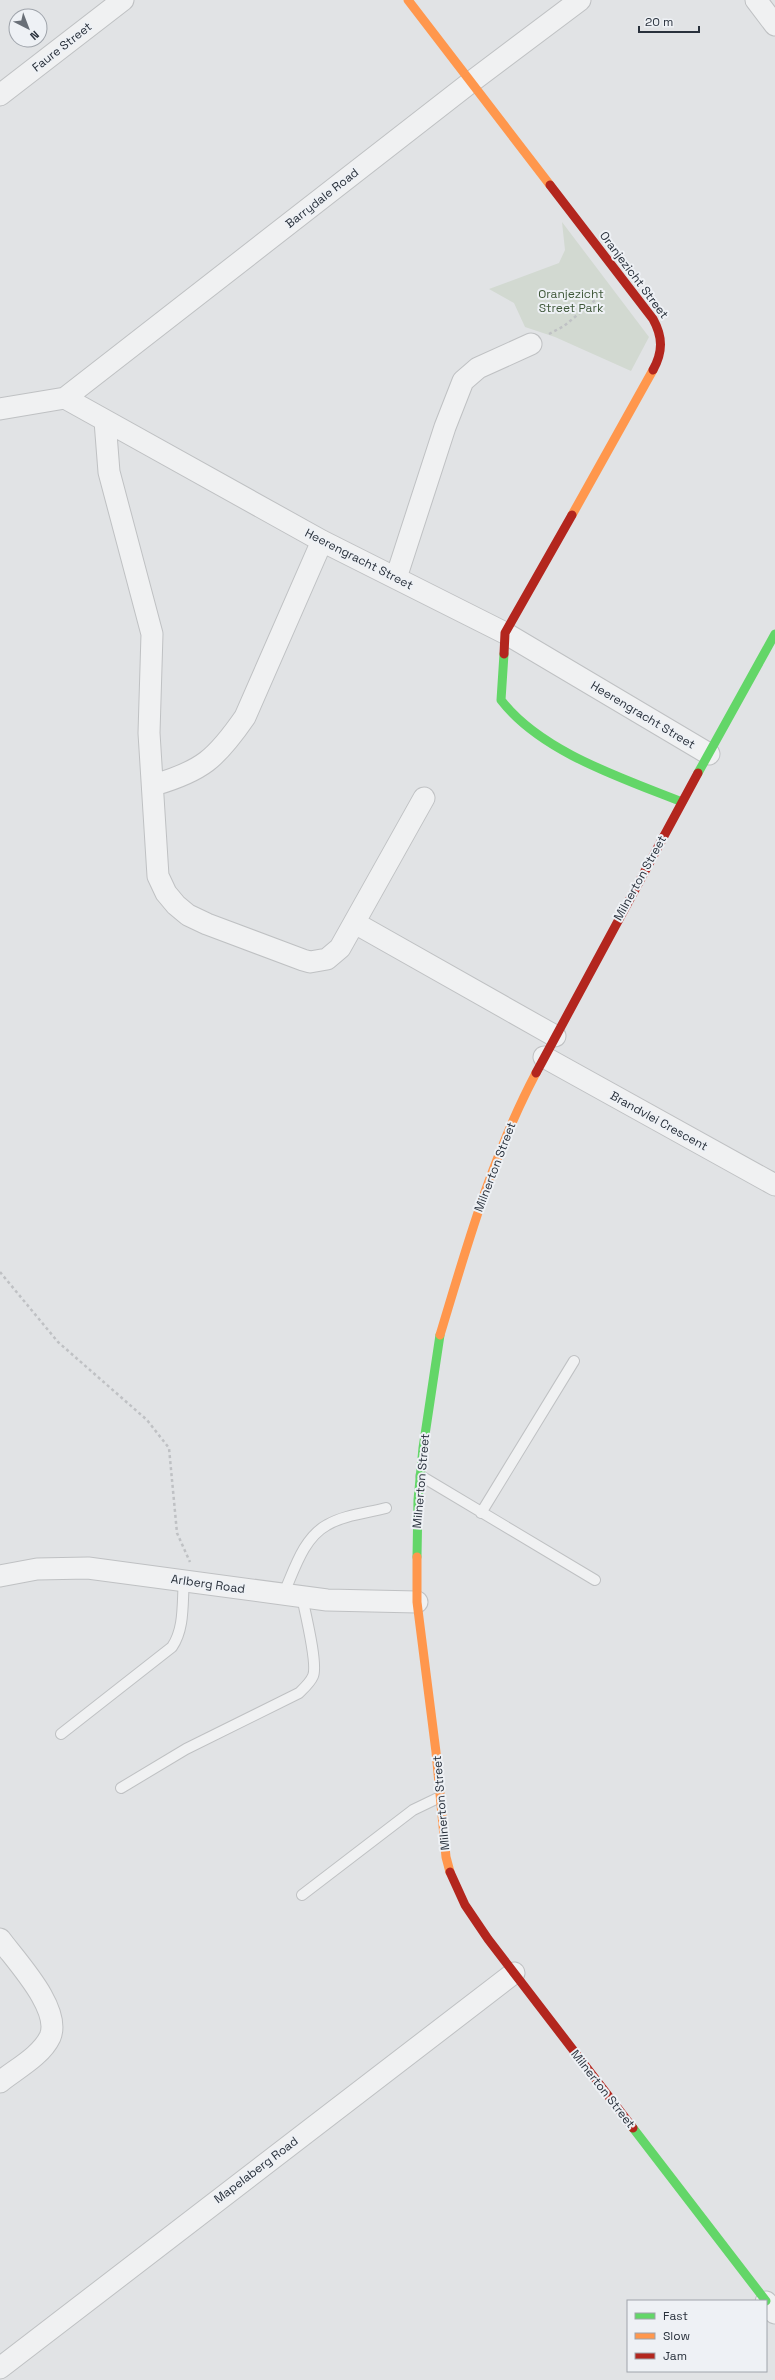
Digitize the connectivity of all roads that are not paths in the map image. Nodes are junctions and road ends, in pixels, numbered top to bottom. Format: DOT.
graph roads {
  1 [pos="123,0"];
  2 [pos="408,0"];
  3 [pos="580,0"];
  4 [pos="756,0"];
  5 [pos="775,25"];
  6 [pos="471,82"];
  7 [pos="0,95"];
  8 [pos="531,344"];
  9 [pos="64,398"];
  10 [pos="0,409"];
  11 [pos="105,421"];
  12 [pos="322,541"];
  13 [pos="396,578"];
  14 [pos="505,633"];
  15 [pos="775,634"];
  16 [pos="709,754"];
  17 [pos="154,785"];
  18 [pos="424,798"];
  19 [pos="682,802"];
  20 [pos="355,924"];
  21 [pos="555,1036"];
  22 [pos="544,1056"];
  23 [pos="775,1185"];
  24 [pos="574,1361"];
  25 [pos="420,1476"];
  26 [pos="386,1508"];
  27 [pos="480,1512"];
  28 [pos="0,1576"];
  29 [pos="595,1580"];
  30 [pos="192,1581"];
  31 [pos="293,1596"];
  32 [pos="417,1602"];
  33 [pos="61,1734"];
  34 [pos="121,1788"];
  35 [pos="440,1797"];
  36 [pos="302,1895"];
  37 [pos="0,1939"];
  38 [pos="514,1973"];
  39 [pos="0,2082"];
  40 [pos="765,2300"];
  41 [pos="767,2302"];
  42 [pos="775,2313"];
  43 [pos="0,2368"];
  1 -- 7 [label="street, Faure Street"];
  2 -- 6 [label="street, Oranjezicht Street"];
  3 -- 6 [label="street, Barrydale Road"];
  4 -- 5 [label="street"];
  6 -- 9 [label="street, Barrydale Road"];
  6 -- 14 [label="street, Oranjezicht Street"];
  8 -- 13 [label="street"];
  9 -- 10 [label="street"];
  9 -- 11 [label="street, Heerengracht Street"];
  11 -- 12 [label="street, Heerengracht Street"];
  11 -- 17 [label="street"];
  12 -- 13 [label="street, Heerengracht Street"];
  12 -- 17 [label="street"];
  13 -- 14 [label="street, Heerengracht Street"];
  14 -- 16 [label="street, Heerengracht Street"];
  14 -- 19 [label="street"];
  15 -- 16 [label="street, Milnerton Street"];
  16 -- 19 [label="street, Milnerton Street"];
  17 -- 20 [label="street"];
  18 -- 20 [label="street"];
  19 -- 21 [label="street, Milnerton Street"];
  20 -- 21 [label="street"];
  21 -- 22 [label="street, Milnerton Street"];
  22 -- 23 [label="street, Brandvlei Crescent"];
  22 -- 25 [label="street, Milnerton Street"];
  24 -- 27 [label="lane"];
  25 -- 27 [label="lane"];
  25 -- 32 [label="street, Milnerton Street"];
  26 -- 31 [label="lane"];
  27 -- 29 [label="lane"];
  28 -- 30 [label="street, Arlberg Road"];
  30 -- 31 [label="street, Arlberg Road"];
  30 -- 33 [label="lane"];
  31 -- 32 [label="street, Arlberg Road"];
  31 -- 34 [label="lane"];
  32 -- 35 [label="street, Milnerton Street"];
  35 -- 36 [label="lane"];
  35 -- 38 [label="street, Milnerton Street"];
  37 -- 39 [label="street"];
  38 -- 40 [label="street, Milnerton Street"];
  38 -- 43 [label="street, Mapelaberg Road"];
  41 -- 42 [label="street, Milnerton Street"];
}
